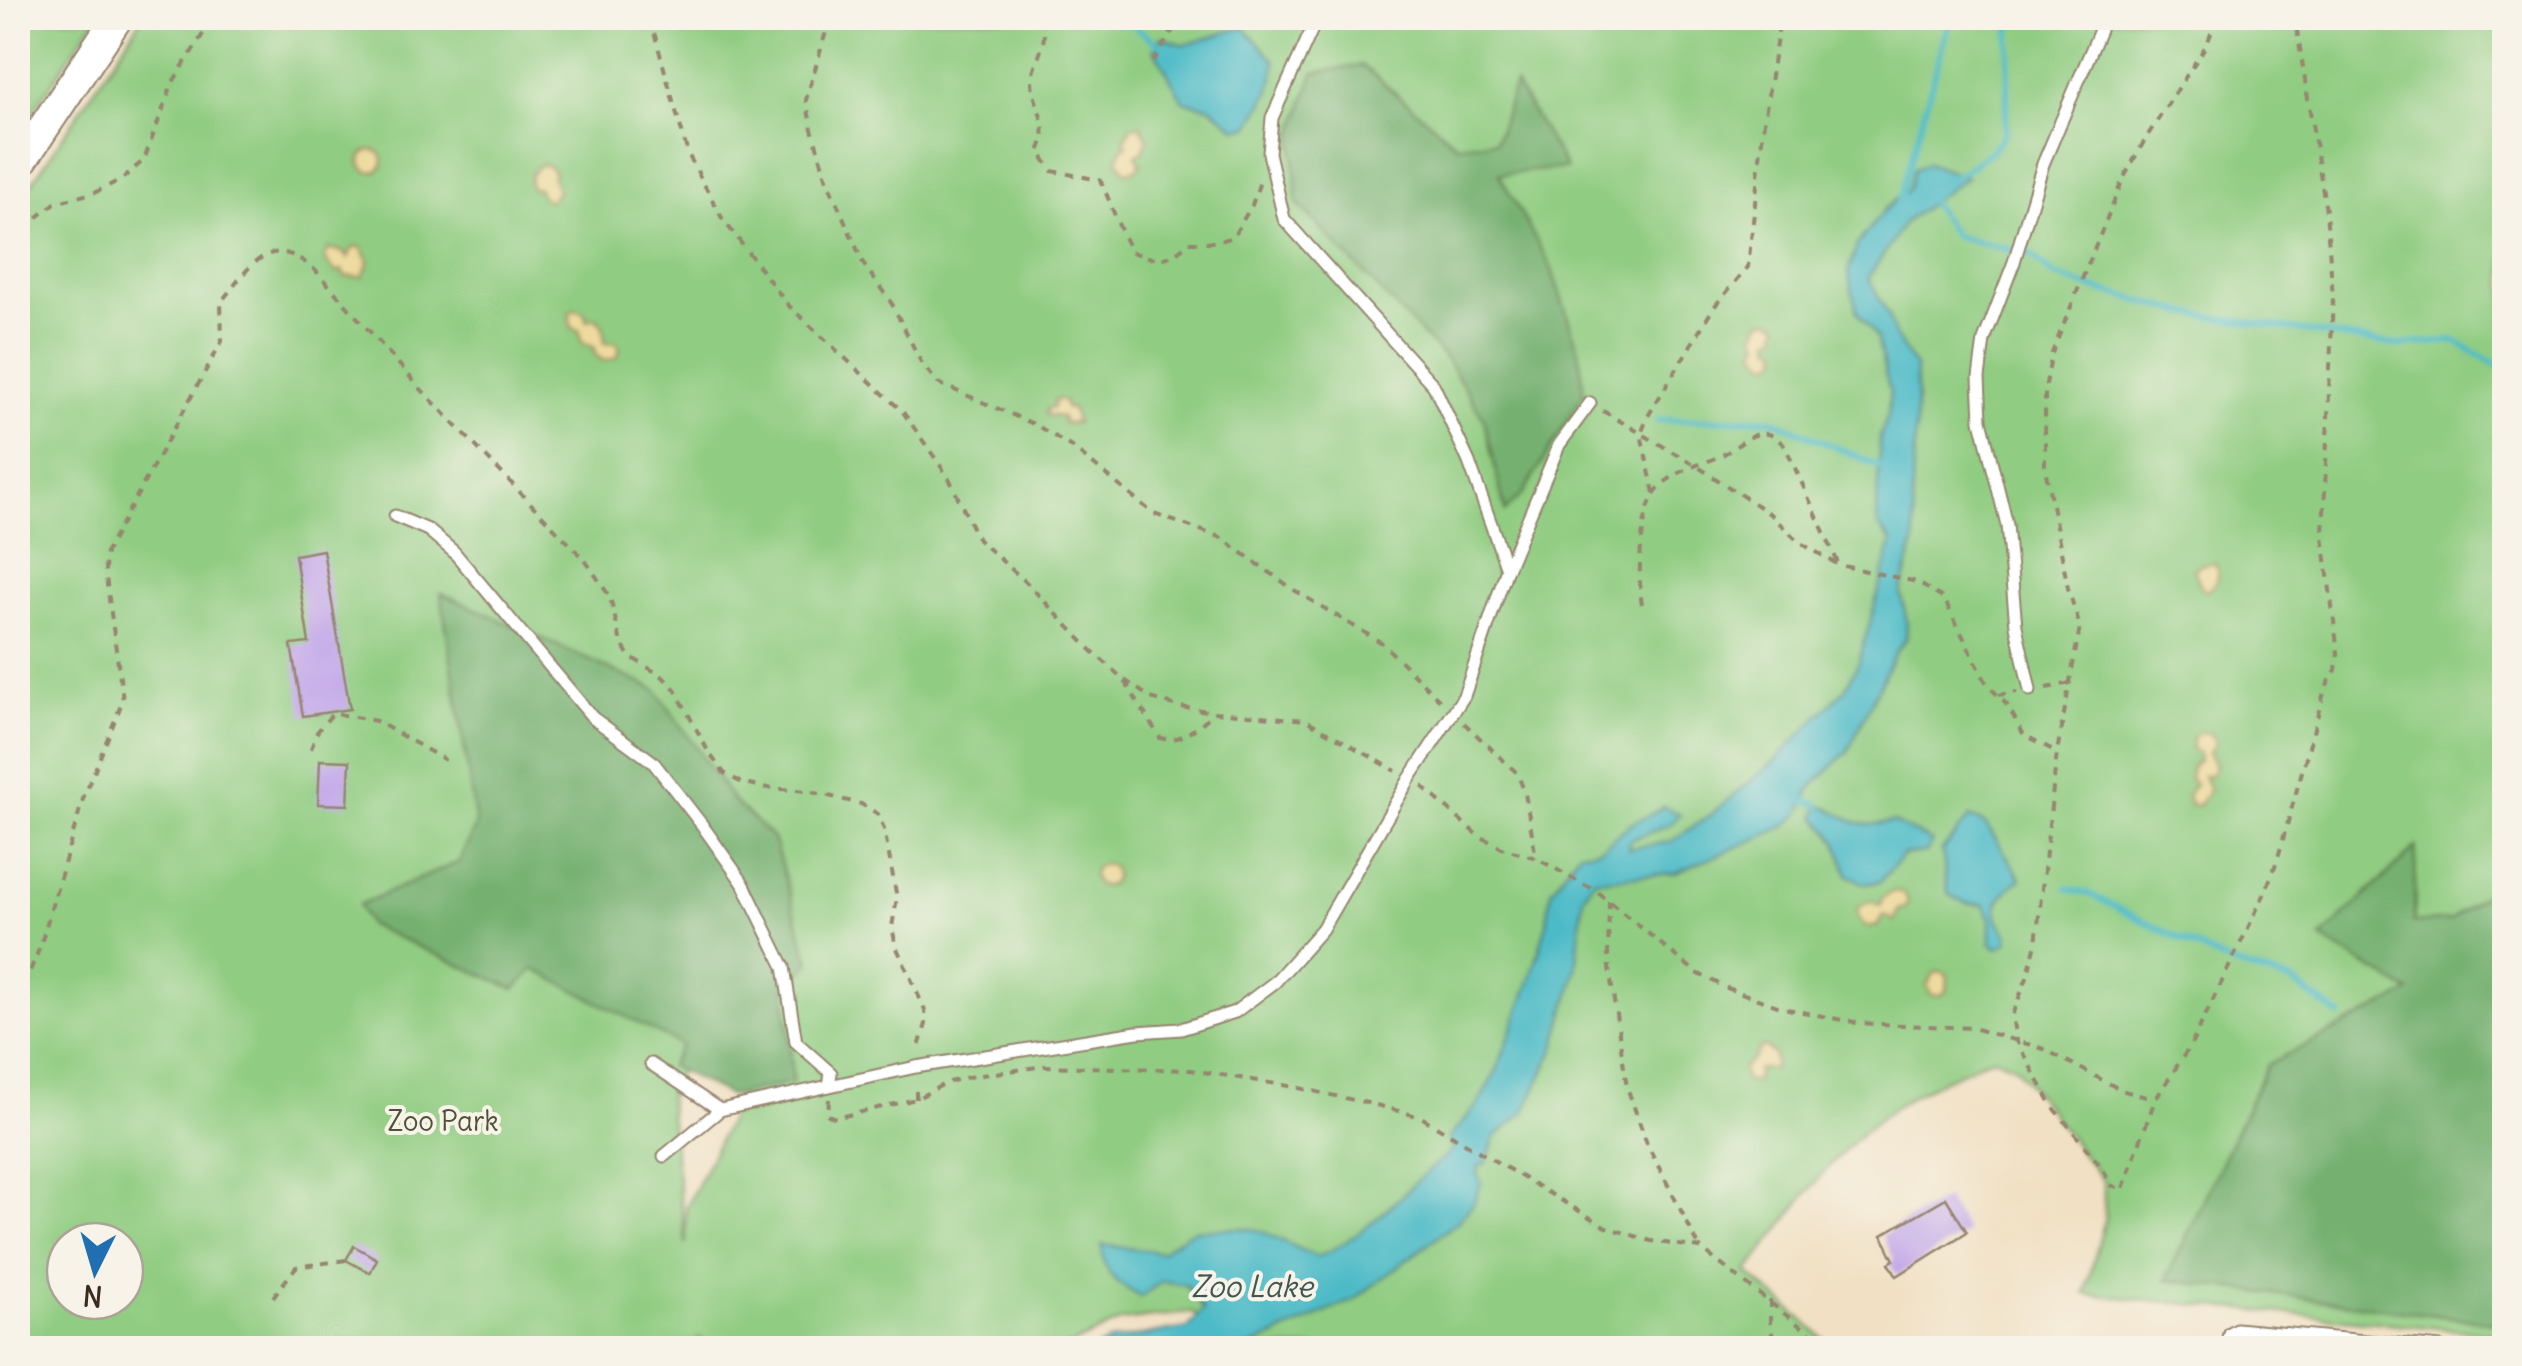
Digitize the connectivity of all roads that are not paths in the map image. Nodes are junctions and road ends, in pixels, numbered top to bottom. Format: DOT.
graph roads {
  1 [pos="117,18"];
  2 [pos="1316,18"];
  3 [pos="2102,18"];
  4 [pos="18,166"];
  5 [pos="1590,403"];
  6 [pos="395,516"];
  7 [pos="1507,569"];
  8 [pos="2030,690"];
  9 [pos="651,1064"];
  10 [pos="829,1086"];
  11 [pos="720,1110"];
  12 [pos="664,1156"];
  13 [pos="2226,1348"];
  14 [pos="2441,1348"];
  1 -- 4 [label="street"];
  2 -- 7 [label="lane"];
  3 -- 8 [label="lane"];
  5 -- 7 [label="lane"];
  6 -- 10 [label="lane"];
  7 -- 10 [label="lane"];
  9 -- 11 [label="lane"];
  10 -- 11 [label="lane"];
  11 -- 12 [label="lane"];
  13 -- 14 [label="lane"];
}
